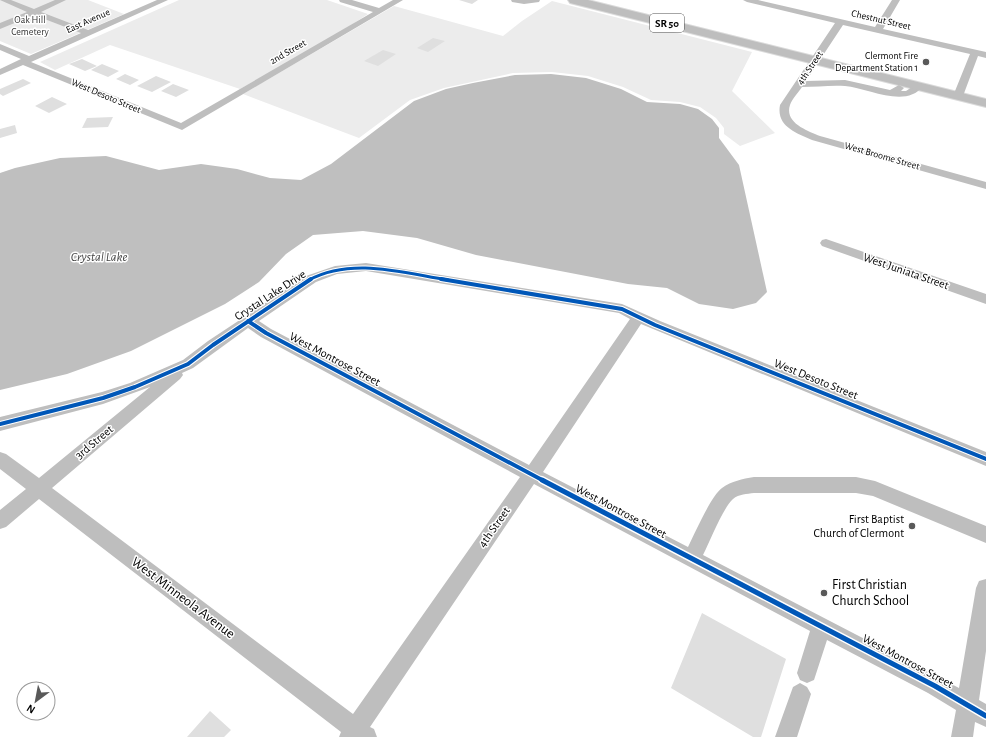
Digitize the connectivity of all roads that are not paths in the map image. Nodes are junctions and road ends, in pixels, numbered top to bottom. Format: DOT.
graph roads {
  1 [pos="4,0"];
  2 [pos="62,0"];
  3 [pos="164,0"];
  4 [pos="343,0"];
  5 [pos="399,0"];
  6 [pos="515,0"];
  7 [pos="536,0"];
  8 [pos="574,0"];
  9 [pos="747,0"];
  10 [pos="896,0"];
  11 [pos="765,2"];
  12 [pos="380,11"];
  13 [pos="34,12"];
  14 [pos="840,22"];
  15 [pos="0,26"];
  16 [pos="878,30"];
  17 [pos="88,34"];
  18 [pos="0,47"];
  19 [pos="975,53"];
  20 [pos="986,55"];
  21 [pos="815,60"];
  22 [pos="26,61"];
  23 [pos="0,72"];
  24 [pos="903,82"];
  25 [pos="799,84"];
  26 [pos="918,86"];
  27 [pos="892,93"];
  28 [pos="958,96"];
  29 [pos="986,103"];
  30 [pos="784,115"];
  31 [pos="188,124"];
  32 [pos="986,186"];
  33 [pos="826,243"];
  34 [pos="986,299"];
  35 [pos="638,317"];
  36 [pos="248,321"];
  37 [pos="188,364"];
  38 [pos="0,424"];
  39 [pos="0,459"];
  40 [pos="986,460"];
  41 [pos="531,474"];
  42 [pos="39,489"];
  43 [pos="0,521"];
  44 [pos="986,535"];
  45 [pos="691,558"];
  46 [pos="986,588"];
  47 [pos="821,627"];
  48 [pos="807,673"];
  49 [pos="800,694"];
  50 [pos="968,704"];
  51 [pos="986,716"];
  52 [pos="357,734"];
  53 [pos="786,737"];
  54 [pos="962,737"];
  1 -- 13 [label="street"];
  2 -- 13 [label="street"];
  3 -- 17 [label="street, East Avenue"];
  4 -- 12 [label="street"];
  5 -- 12 [label="street, 2nd Street"];
  6 -- 7 [label="street"];
  8 -- 21 [label="highway, SR 50"];
  9 -- 11 [label="street, Chestnut Street"];
  10 -- 16 [label="street"];
  11 -- 14 [label="street, Chestnut Street"];
  12 -- 31 [label="street, 2nd Street"];
  13 -- 15 [label="street"];
  13 -- 17 [label="street"];
  14 -- 16 [label="street, Chestnut Street"];
  14 -- 21 [label="street, 4th Street"];
  16 -- 19 [label="street, Chestnut Street"];
  17 -- 22 [label="street, East Avenue"];
  18 -- 22 [label="street, West Desoto Street"];
  19 -- 20 [label="street, Chestnut Street"];
  19 -- 28 [label="street"];
  21 -- 24 [label="highway, SR 50"];
  21 -- 25 [label="street, 4th Street"];
  22 -- 23 [label="street, East Avenue"];
  22 -- 31 [label="street, West Desoto Street"];
  24 -- 26 [label="highway, SR 50"];
  24 -- 27 [label="street"];
  25 -- 27 [label="street"];
  25 -- 30 [label="street, 4th Street"];
  26 -- 27 [label="street"];
  26 -- 28 [label="highway, SR 50"];
  28 -- 29 [label="highway, SR 50"];
  30 -- 32 [label="street, West Broome Street"];
  33 -- 34 [label="street, West Juniata Street"];
  35 -- 36 [label="street, Crystal Lake Drive"];
  35 -- 40 [label="street, West Desoto Street"];
  35 -- 41 [label="street, 4th Street"];
  36 -- 37 [label="street, Crystal Lake Drive"];
  36 -- 41 [label="street, West Montrose Street"];
  37 -- 38 [label="street, Crystal Lake Drive"];
  37 -- 42 [label="street, 3rd Street"];
  39 -- 42 [label="street, West Minneola Avenue"];
  41 -- 45 [label="street, West Montrose Street"];
  41 -- 52 [label="street, 4th Street"];
  42 -- 43 [label="street, 3rd Street"];
  42 -- 52 [label="street, West Minneola Avenue"];
  44 -- 45 [label="street"];
  45 -- 47 [label="street, West Montrose Street"];
  46 -- 50 [label="street"];
  47 -- 48 [label="street"];
  47 -- 50 [label="street, West Montrose Street"];
  49 -- 53 [label="street"];
  50 -- 51 [label="street, West Montrose Street"];
  50 -- 54 [label="street"];
}
